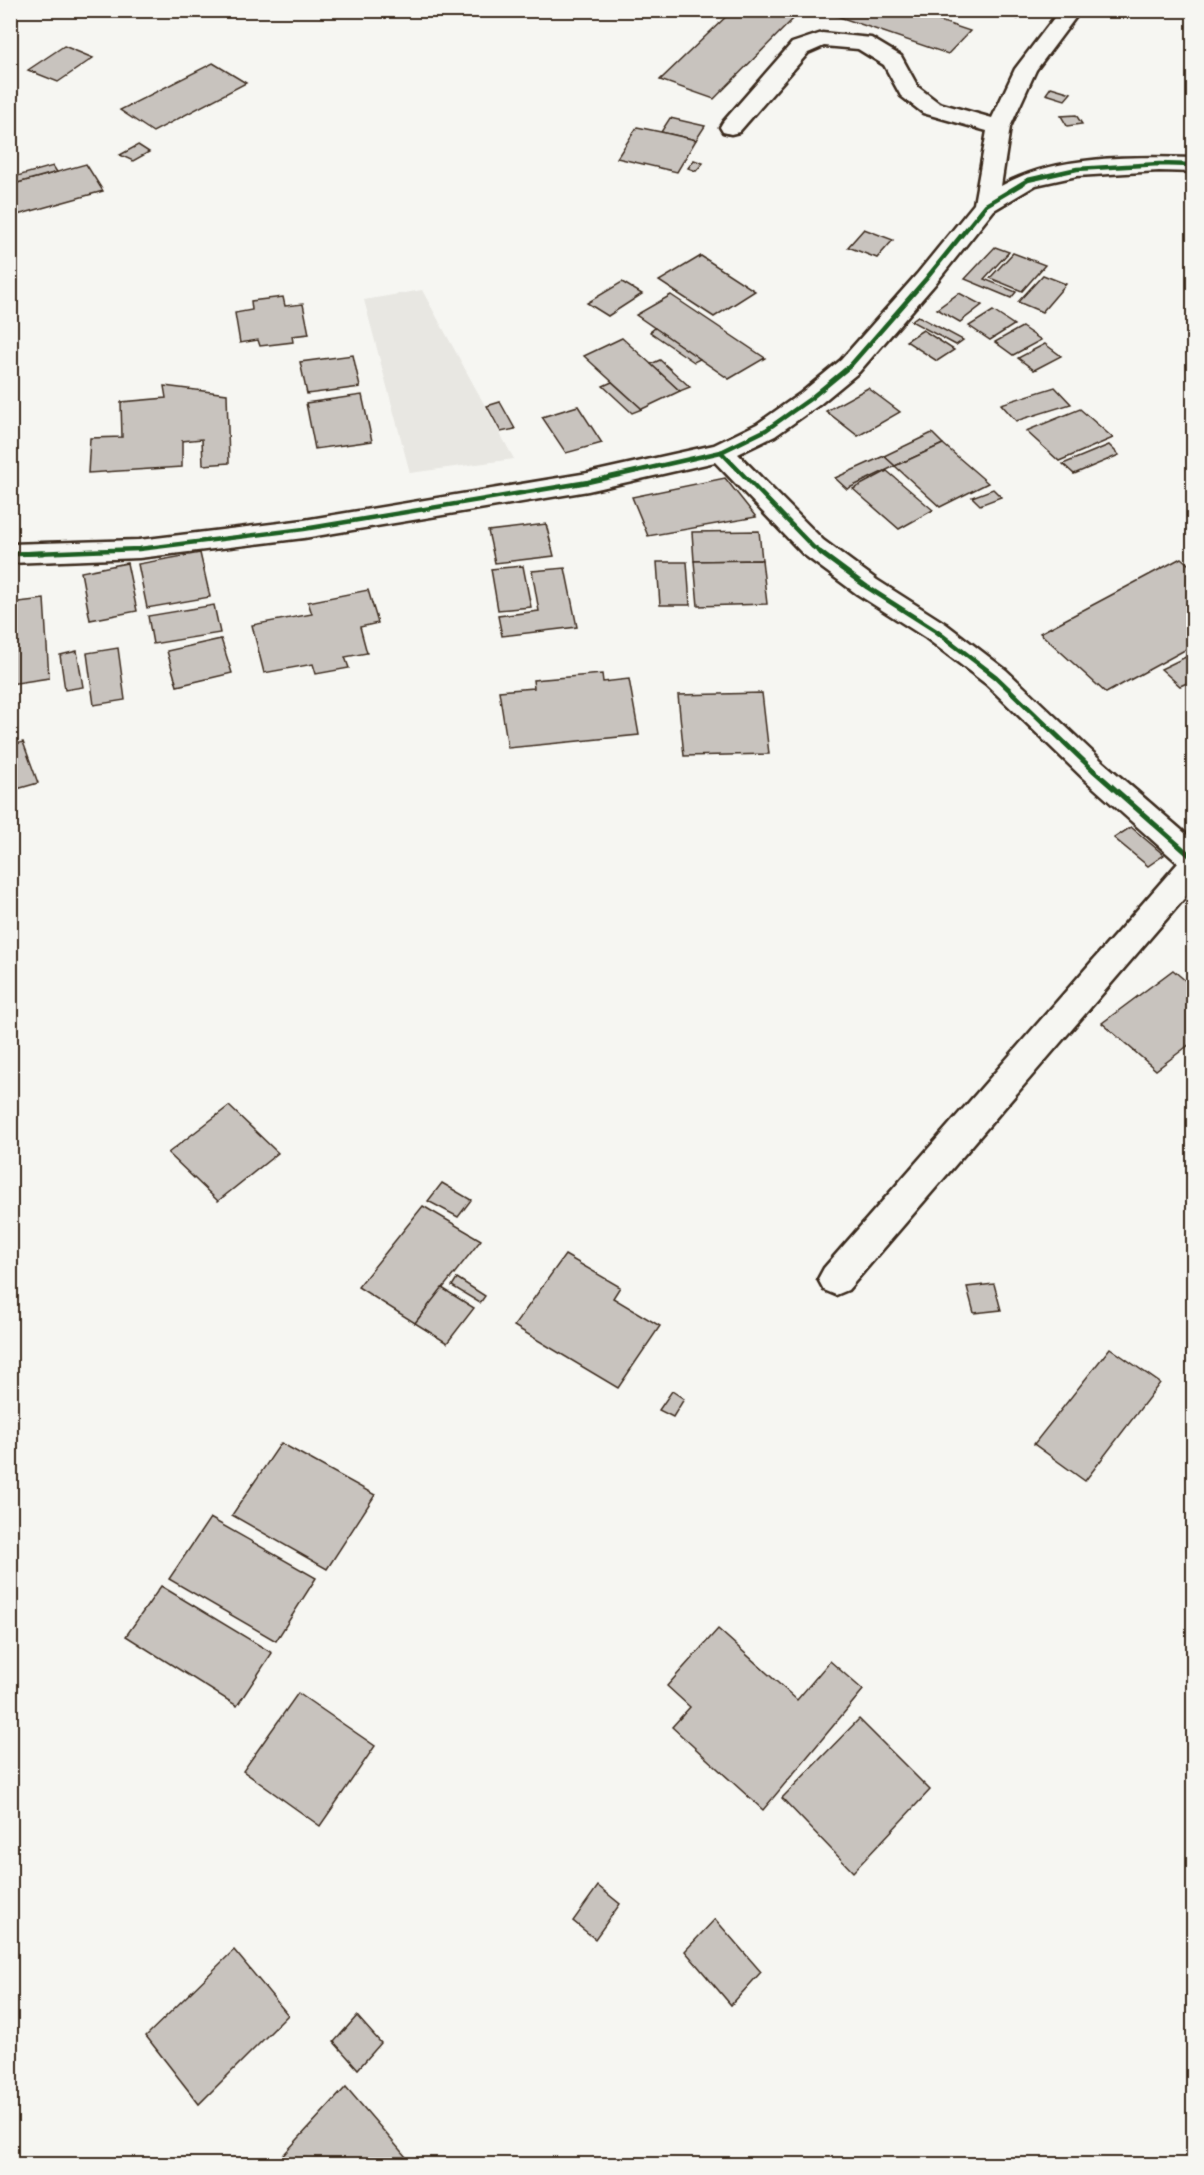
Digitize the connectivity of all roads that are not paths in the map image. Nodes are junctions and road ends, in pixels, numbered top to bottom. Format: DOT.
graph roads {
  1 [pos="1071,10"];
  2 [pos="730,127"];
  3 [pos="999,127"];
  4 [pos="1194,165"];
  5 [pos="986,205"];
  6 [pos="721,452"];
  7 [pos="10,554"];
  8 [pos="1194,859"];
  9 [pos="1194,865"];
  10 [pos="836,1279"];
  1 -- 3 [label="street"];
  2 -- 3 [label="street"];
  3 -- 5 [label="street"];
  4 -- 5 [label="street"];
  5 -- 6 [label="street"];
  6 -- 7 [label="street"];
  6 -- 8 [label="street"];
  9 -- 10 [label="street"];
}
